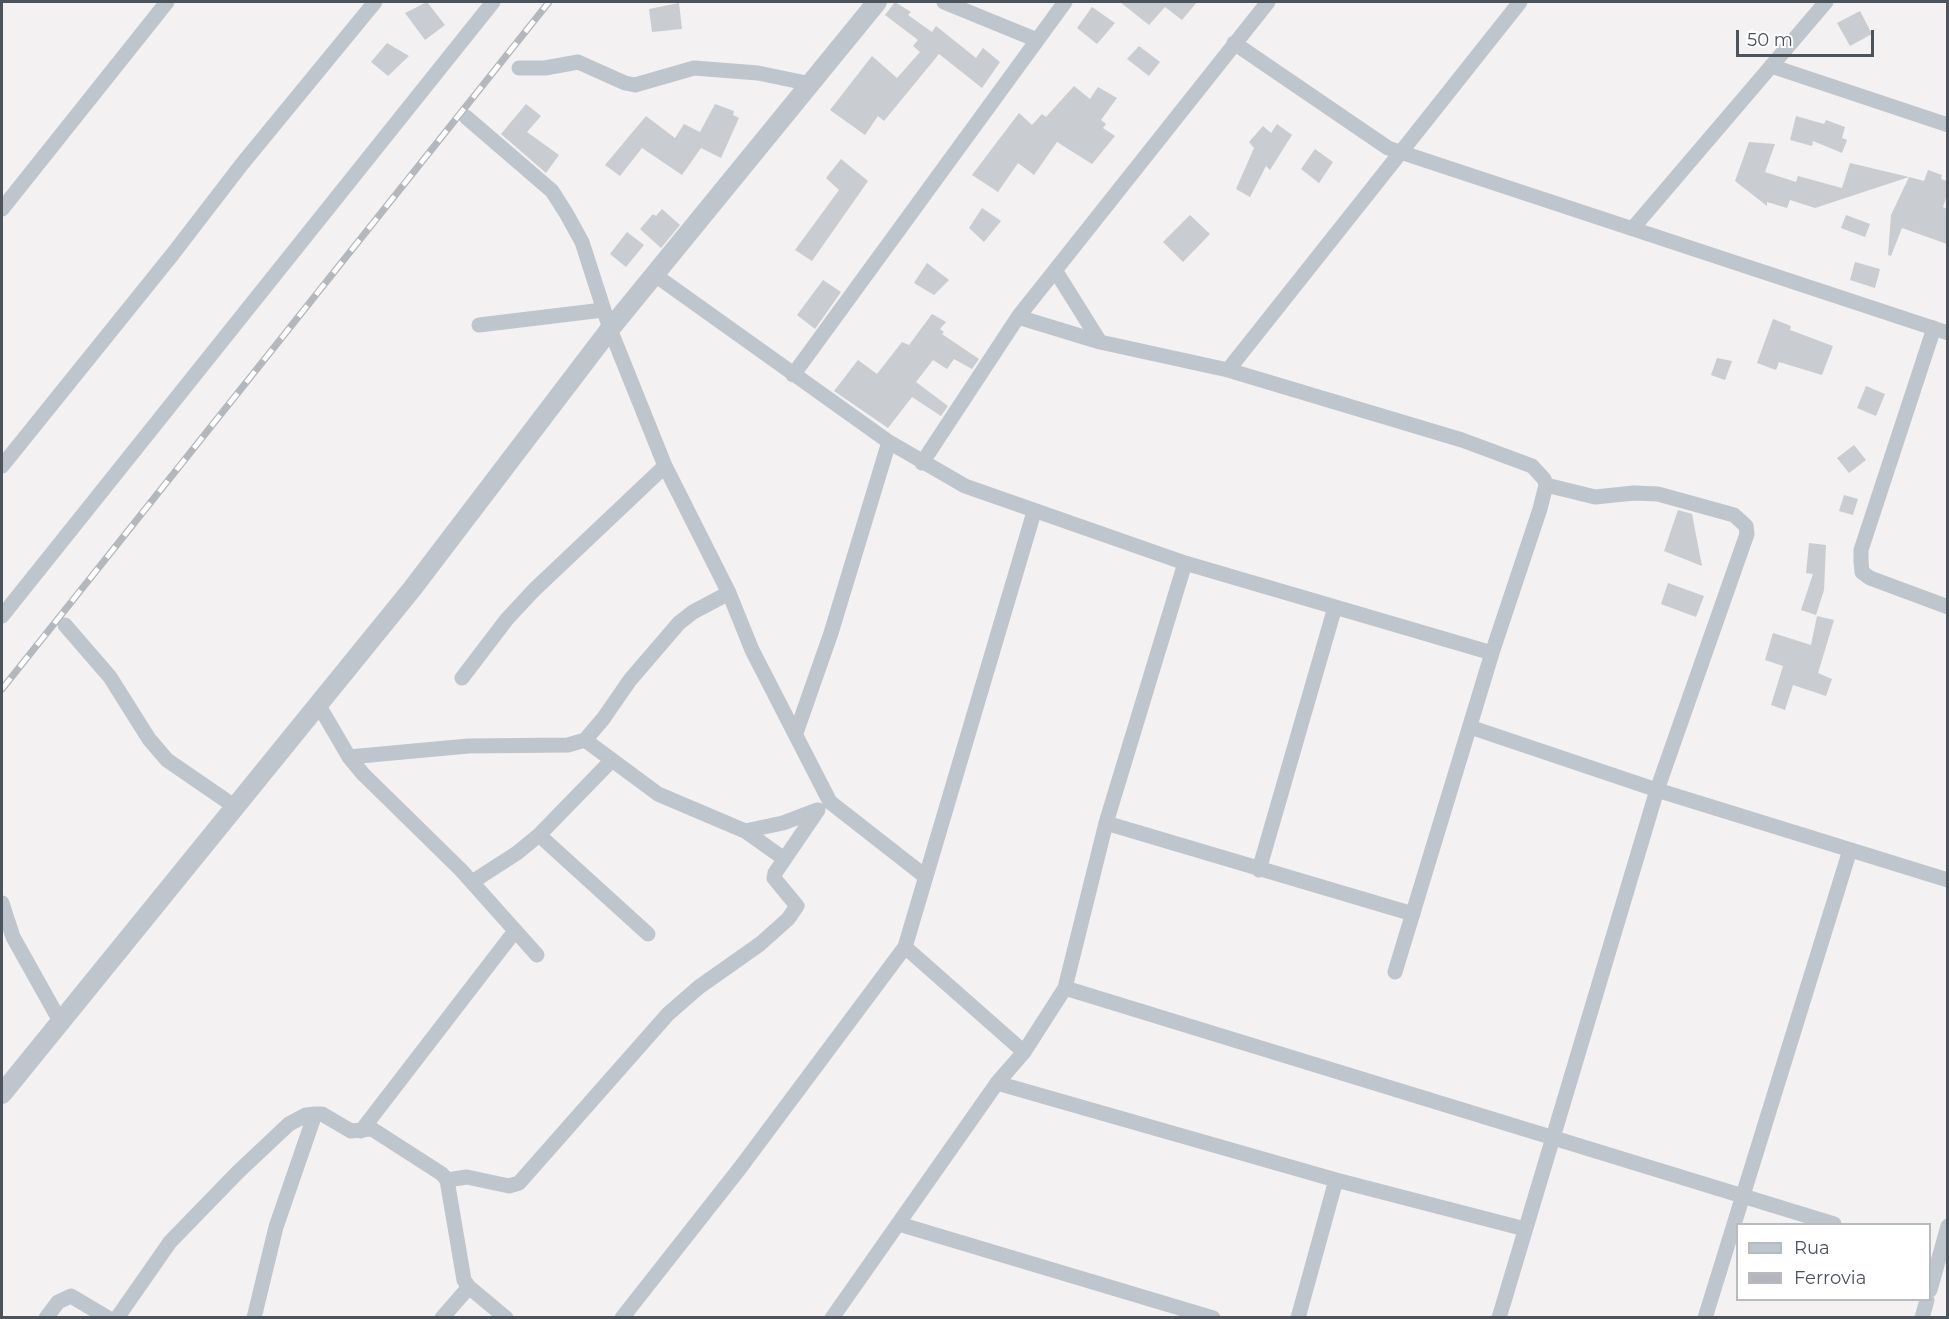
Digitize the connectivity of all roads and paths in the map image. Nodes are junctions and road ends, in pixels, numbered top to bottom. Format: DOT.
graph roads {
  1 [pos="166,2"];
  2 [pos="375,2"];
  3 [pos="493,2"];
  4 [pos="877,2"];
  5 [pos="944,2"];
  6 [pos="1065,2"];
  7 [pos="1268,2"];
  8 [pos="1520,2"];
  9 [pos="1826,2"];
  10 [pos="1037,40"];
  11 [pos="1234,43"];
  12 [pos="1771,66"];
  13 [pos="519,68"];
  14 [pos="811,84"];
  15 [pos="466,117"];
  16 [pos="1947,125"];
  17 [pos="1403,152"];
  18 [pos="2,208"];
  19 [pos="1633,228"];
  20 [pos="1055,270"];
  21 [pos="655,275"];
  22 [pos="603,310"];
  23 [pos="1018,317"];
  24 [pos="479,325"];
  25 [pos="610,329"];
  26 [pos="1941,330"];
  27 [pos="1100,342"];
  28 [pos="1228,370"];
  29 [pos="793,375"];
  30 [pos="889,441"];
  31 [pos="922,463"];
  32 [pos="2,466"];
  33 [pos="665,466"];
  34 [pos="1546,485"];
  35 [pos="1034,512"];
  36 [pos="1185,563"];
  37 [pos="729,593"];
  38 [pos="1335,607"];
  39 [pos="1947,607"];
  40 [pos="2,616"];
  41 [pos="65,625"];
  42 [pos="1492,653"];
  43 [pos="462,678"];
  44 [pos="318,704"];
  45 [pos="1470,727"];
  46 [pos="796,733"];
  47 [pos="585,740"];
  48 [pos="349,757"];
  49 [pos="612,760"];
  50 [pos="1657,790"];
  51 [pos="234,806"];
  52 [pos="824,806"];
  53 [pos="1106,823"];
  54 [pos="746,831"];
  55 [pos="539,835"];
  56 [pos="1850,850"];
  57 [pos="783,858"];
  58 [pos="1259,870"];
  59 [pos="926,877"];
  60 [pos="1947,880"];
  61 [pos="472,882"];
  62 [pos="2,903"];
  63 [pos="1413,914"];
  64 [pos="515,931"];
  65 [pos="648,934"];
  66 [pos="7,936"];
  67 [pos="905,947"];
  68 [pos="537,955"];
  69 [pos="1395,972"];
  70 [pos="1065,988"];
  71 [pos="60,1021"];
  72 [pos="1024,1052"];
  73 [pos="997,1083"];
  74 [pos="2,1094"];
  75 [pos="315,1114"];
  76 [pos="361,1131"];
  77 [pos="1553,1137"];
  78 [pos="447,1180"];
  79 [pos="1335,1180"];
  80 [pos="1740,1197"];
  81 [pos="1831,1223"];
  82 [pos="899,1224"];
  83 [pos="1947,1226"];
  84 [pos="1525,1229"];
  85 [pos="1939,1256"];
  86 [pos="1931,1283"];
  87 [pos="469,1287"];
  88 [pos="1926,1301"];
  89 [pos="46,1317"];
  90 [pos="108,1317"];
  91 [pos="117,1317"];
  92 [pos="254,1317"];
  93 [pos="442,1317"];
  94 [pos="506,1317"];
  95 [pos="622,1317"];
  96 [pos="832,1317"];
  97 [pos="1213,1317"];
  98 [pos="1298,1317"];
  99 [pos="1499,1317"];
  100 [pos="1705,1317"];
  101 [pos="1922,1317"];
  1 -- 18 [label="street"];
  2 -- 32 [label="street"];
  3 -- 40 [label="street"];
  4 -- 14 [label="street"];
  5 -- 10 [label="street"];
  6 -- 10 [label="street"];
  7 -- 11 [label="street"];
  8 -- 17 [label="street"];
  9 -- 12 [label="street"];
  10 -- 29 [label="street"];
  11 -- 17 [label="street"];
  11 -- 20 [label="street"];
  12 -- 16 [label="street"];
  12 -- 19 [label="street"];
  13 -- 14 [label="street"];
  14 -- 21 [label="street"];
  15 -- 22 [label="street"];
  17 -- 19 [label="street"];
  17 -- 28 [label="street"];
  19 -- 26 [label="street"];
  20 -- 23 [label="street"];
  20 -- 27 [label="street"];
  21 -- 25 [label="street"];
  21 -- 29 [label="street"];
  22 -- 24 [label="street"];
  22 -- 25 [label="street"];
  23 -- 27 [label="street"];
  23 -- 31 [label="street"];
  25 -- 33 [label="street"];
  25 -- 44 [label="street"];
  26 -- 39 [label="street"];
  27 -- 28 [label="street"];
  28 -- 34 [label="street"];
  29 -- 30 [label="street"];
  30 -- 31 [label="street"];
  30 -- 46 [label="street"];
  31 -- 35 [label="street"];
  33 -- 37 [label="street"];
  33 -- 43 [label="street"];
  34 -- 42 [label="street"];
  34 -- 50 [label="street"];
  35 -- 36 [label="street"];
  35 -- 59 [label="street"];
  36 -- 38 [label="street"];
  36 -- 53 [label="street"];
  37 -- 46 [label="street"];
  37 -- 47 [label="street"];
  38 -- 42 [label="street"];
  38 -- 58 [label="street"];
  41 -- 51 [label="street"];
  42 -- 45 [label="street"];
  44 -- 48 [label="street"];
  44 -- 51 [label="street"];
  45 -- 50 [label="street"];
  45 -- 63 [label="street"];
  46 -- 52 [label="street"];
  47 -- 48 [label="street"];
  47 -- 49 [label="street"];
  48 -- 61 [label="street"];
  49 -- 54 [label="street"];
  49 -- 55 [label="street"];
  50 -- 56 [label="street"];
  50 -- 77 [label="street"];
  51 -- 71 [label="street"];
  52 -- 54 [label="street"];
  52 -- 57 [label="street"];
  52 -- 59 [label="street"];
  53 -- 58 [label="street"];
  53 -- 70 [label="street"];
  54 -- 57 [label="street"];
  55 -- 61 [label="street"];
  55 -- 65 [label="street"];
  56 -- 60 [label="street"];
  56 -- 80 [label="street"];
  57 -- 78 [label="street"];
  58 -- 63 [label="street"];
  59 -- 67 [label="street"];
  61 -- 64 [label="street"];
  62 -- 66 [label="street"];
  63 -- 69 [label="street"];
  64 -- 68 [label="street"];
  64 -- 76 [label="street"];
  66 -- 71 [label="street"];
  67 -- 72 [label="street"];
  67 -- 95 [label="street"];
  70 -- 72 [label="street"];
  70 -- 77 [label="street"];
  71 -- 74 [label="street"];
  72 -- 73 [label="street"];
  73 -- 79 [label="street"];
  73 -- 82 [label="street"];
  75 -- 76 [label="street"];
  75 -- 91 [label="street"];
  75 -- 92 [label="street"];
  76 -- 78 [label="street"];
  77 -- 80 [label="street"];
  77 -- 84 [label="street"];
  78 -- 87 [label="street"];
  79 -- 84 [label="street"];
  79 -- 98 [label="street"];
  80 -- 81 [label="street"];
  80 -- 100 [label="street"];
  82 -- 96 [label="street"];
  82 -- 97 [label="street"];
  83 -- 85 [label="street"];
  84 -- 99 [label="street"];
  85 -- 86 [label="street"];
  87 -- 93 [label="street"];
  87 -- 94 [label="street"];
  88 -- 101 [label="street"];
  89 -- 90 [label="street"];
}
